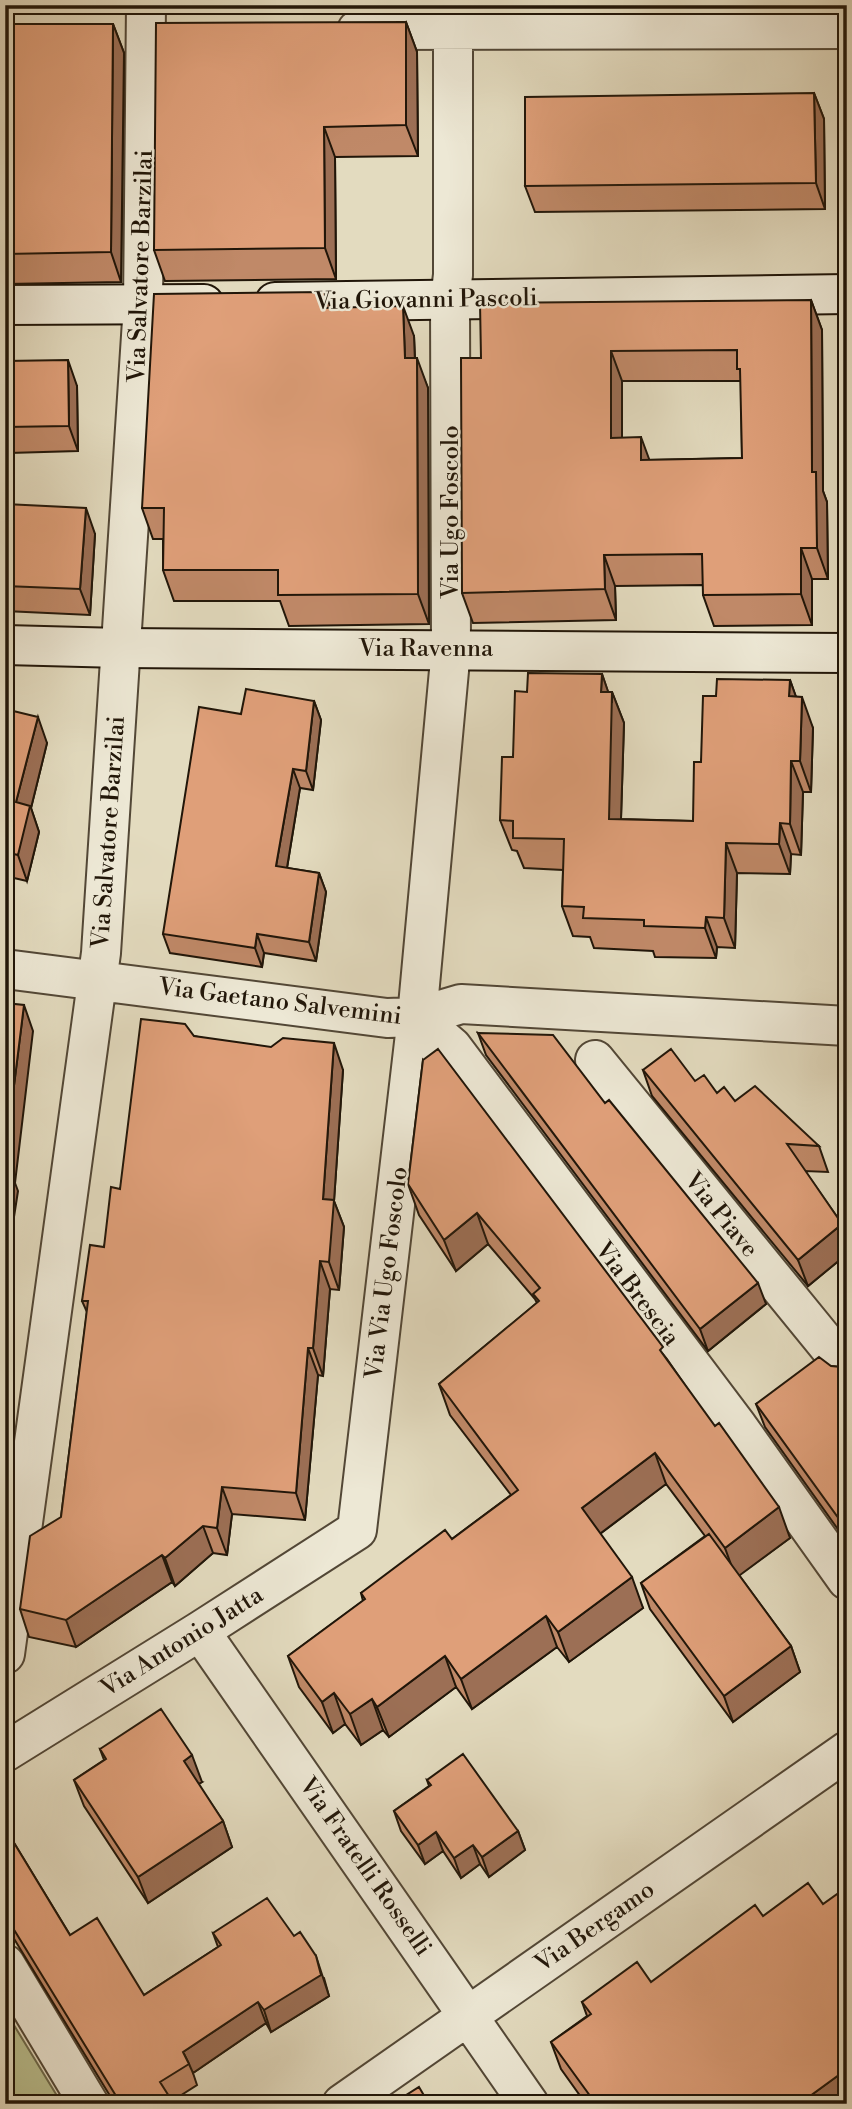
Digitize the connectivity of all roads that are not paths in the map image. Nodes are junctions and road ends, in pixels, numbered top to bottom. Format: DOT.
graph roads {
  1 [pos="146,18"];
  2 [pos="454,18"];
  3 [pos="847,29"];
  4 [pos="187,31"];
  5 [pos="321,31"];
  6 [pos="108,32"];
  7 [pos="847,294"];
  8 [pos="450,299"];
  9 [pos="5,305"];
  10 [pos="143,305"];
  11 [pos="5,645"];
  12 [pos="121,648"];
  13 [pos="451,649"];
  14 [pos="847,653"];
  15 [pos="5,969"];
  16 [pos="98,980"];
  17 [pos="417,1017"];
  18 [pos="847,1026"];
  19 [pos="595,1060"];
  20 [pos="847,1369"];
  21 [pos="357,1530"];
  22 [pos="847,1580"];
  23 [pos="201,1631"];
  24 [pos="5,1654"];
  25 [pos="847,1751"];
  26 [pos="5,1752"];
  27 [pos="5,1964"];
  28 [pos="468,2016"];
  29 [pos="89,2104"];
  30 [pos="342,2104"];
  31 [pos="529,2104"];
  1 -- 4 [label="street"];
  1 -- 6 [label="street"];
  1 -- 10 [label="street, Via Salvatore Barzilai"];
  2 -- 3 [label="street"];
  2 -- 5 [label="street"];
  2 -- 8 [label="street, Via Ugo Foscolo"];
  7 -- 8 [label="street, Via Giovanni Pascoli"];
  8 -- 10 [label="street, Via Giovanni Pascoli"];
  8 -- 13 [label="street, Via Ugo Foscolo"];
  9 -- 10 [label="street, Via Giovanni Pascoli"];
  10 -- 12 [label="street, Via Salvatore Barzilai"];
  11 -- 12 [label="street, Via Ravenna"];
  12 -- 13 [label="street, Via Ravenna"];
  12 -- 16 [label="street, Via Salvatore Barzilai"];
  13 -- 14 [label="street, Via Ravenna"];
  13 -- 17 [label="street, Via Ugo Foscolo"];
  15 -- 16 [label="street, Via Gaetano Salvemini"];
  16 -- 17 [label="street, Via Gaetano Salvemini"];
  16 -- 24 [label="street, Via Salvatore Barzilai"];
  17 -- 18 [label="street, Via Gaetano Salvemini"];
  17 -- 21 [label="street, Via Via Ugo Foscolo"];
  17 -- 22 [label="street, Via Brescia"];
  19 -- 20 [label="street, Via Piave"];
  21 -- 23 [label="street, Via Antonio Jatta"];
  23 -- 26 [label="street, Via Antonio Jatta"];
  23 -- 28 [label="street, Via Fratelli Rosselli"];
  25 -- 28 [label="street, Via Bergamo"];
  27 -- 29 [label="street"];
  28 -- 30 [label="street, Via Bergamo"];
  28 -- 31 [label="street, Via Fratelli Rosselli"];
}
